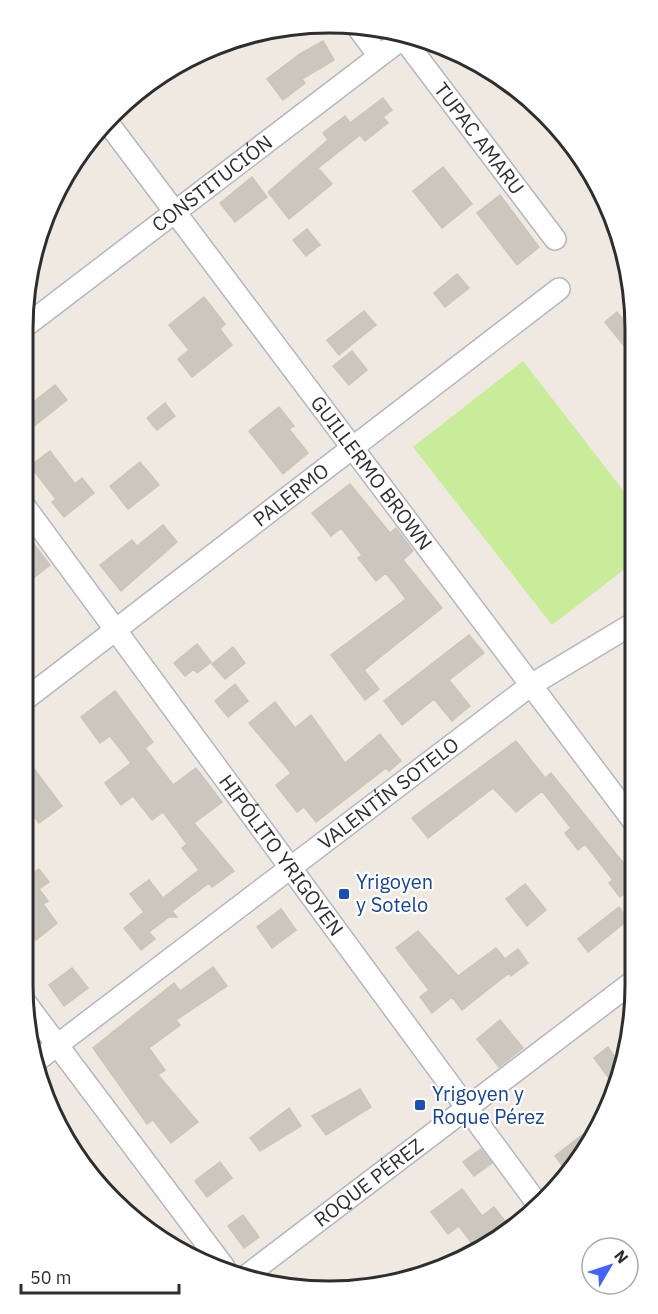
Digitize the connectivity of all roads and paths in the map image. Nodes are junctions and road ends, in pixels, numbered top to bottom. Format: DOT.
graph roads {
  1 [pos="364,36"];
  2 [pos="398,41"];
  3 [pos="407,43"];
  4 [pos="379,56"];
  5 [pos="112,128"];
  6 [pos="174,212"];
  7 [pos="555,238"];
  8 [pos="559,289"];
  9 [pos="33,320"];
  10 [pos="352,448"];
  11 [pos="33,518"];
  12 [pos="625,628"];
  13 [pos="116,630"];
  14 [pos="531,685"];
  15 [pos="33,693"];
  16 [pos="625,810"];
  17 [pos="289,866"];
  18 [pos="625,988"];
  19 [pos="35,1015"];
  20 [pos="58,1045"];
  21 [pos="42,1057"];
  22 [pos="466,1107"];
  23 [pos="533,1199"];
  24 [pos="218,1259"];
  25 [pos="252,1271"];
  1 -- 4 [label="street"];
  2 -- 4 [label="street, CONSTITUCIÓN"];
  3 -- 7 [label="street, TUPAC AMARU"];
  4 -- 6 [label="street, CONSTITUCIÓN"];
  5 -- 6 [label="street, GUILLERMO BROWN"];
  6 -- 9 [label="street, CONSTITUCIÓN"];
  6 -- 10 [label="street, GUILLERMO BROWN"];
  8 -- 10 [label="street, PALERMO"];
  10 -- 13 [label="street, PALERMO"];
  10 -- 14 [label="street, GUILLERMO BROWN"];
  11 -- 13 [label="street, HIPÓLITO YRIGOYEN"];
  12 -- 14 [label="street, VALENTÍN SOTELO"];
  13 -- 15 [label="street, PALERMO"];
  13 -- 17 [label="street, HIPÓLITO YRIGOYEN"];
  14 -- 16 [label="street, GUILLERMO BROWN"];
  14 -- 17 [label="street, VALENTÍN SOTELO"];
  17 -- 20 [label="street, VALENTÍN SOTELO"];
  17 -- 22 [label="street, HIPÓLITO YRIGOYEN"];
  18 -- 22 [label="street, ROQUE PÉREZ"];
  19 -- 20 [label="street"];
  20 -- 21 [label="street, VALENTÍN SOTELO"];
  20 -- 24 [label="street"];
  22 -- 23 [label="street, HIPÓLITO YRIGOYEN"];
  22 -- 25 [label="street, ROQUE PÉREZ"];
}
